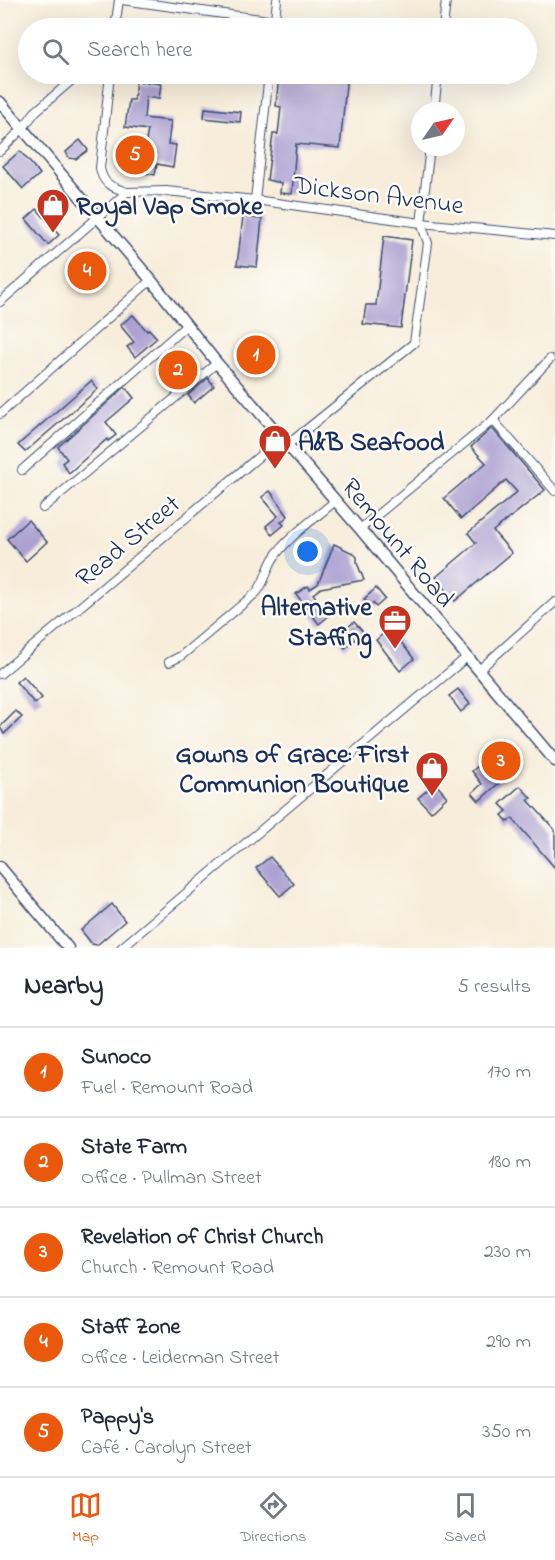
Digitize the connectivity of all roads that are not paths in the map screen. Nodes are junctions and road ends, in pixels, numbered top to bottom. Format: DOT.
graph roads {
  1 [pos="120,0"];
  2 [pos="277,0"];
  3 [pos="446,0"];
  4 [pos="117,18"];
  5 [pos="231,18"];
  6 [pos="275,18"];
  7 [pos="444,18"];
  8 [pos="68,84"];
  9 [pos="109,84"];
  10 [pos="268,84"];
  11 [pos="437,84"];
  12 [pos="0,102"];
  13 [pos="435,102"];
  14 [pos="23,128"];
  15 [pos="0,151"];
  16 [pos="429,156"];
  17 [pos="127,192"];
  18 [pos="255,200"];
  19 [pos="99,217"];
  20 [pos="421,223"];
  21 [pos="555,236"];
  22 [pos="151,280"];
  23 [pos="0,302"];
  24 [pos="187,325"];
  25 [pos="550,359"];
  26 [pos="217,363"];
  27 [pos="0,414"];
  28 [pos="493,420"];
  29 [pos="284,442"];
  30 [pos="22,470"];
  31 [pos="555,491"];
  32 [pos="335,501"];
  33 [pos="43,508"];
  34 [pos="360,529"];
  35 [pos="555,602"];
  36 [pos="467,657"];
  37 [pos="169,662"];
  38 [pos="479,670"];
  39 [pos="0,675"];
  40 [pos="553,754"];
  41 [pos="0,867"];
  42 [pos="68,948"];
  43 [pos="121,948"];
  1 -- 4 [label="street"];
  1 -- 5 [label="street"];
  2 -- 6 [label="street"];
  3 -- 7 [label="street"];
  8 -- 14 [label="street"];
  9 -- 17 [label="street"];
  10 -- 18 [label="street"];
  11 -- 13 [label="street"];
  12 -- 14 [label="main road, Remount Road"];
  14 -- 15 [label="street"];
  14 -- 19 [label="main road, Remount Road"];
  16 -- 20 [label="street, Read Street"];
  17 -- 18 [label="street, Dickson Avenue"];
  17 -- 19 [label="street"];
  18 -- 20 [label="street, Dickson Avenue"];
  19 -- 22 [label="main road, Remount Road"];
  19 -- 23 [label="street"];
  20 -- 21 [label="street, Dickson Avenue"];
  20 -- 29 [label="street, Read Street"];
  22 -- 24 [label="main road, Remount Road"];
  22 -- 27 [label="street"];
  24 -- 26 [label="main road, Remount Road"];
  24 -- 30 [label="street"];
  25 -- 28 [label="street"];
  26 -- 29 [label="main road, Remount Road"];
  26 -- 33 [label="street"];
  28 -- 31 [label="street"];
  28 -- 34 [label="street"];
  29 -- 32 [label="main road, Remount Road"];
  29 -- 39 [label="street, Read Street"];
  32 -- 34 [label="main road, Remount Road"];
  32 -- 37 [label="street"];
  34 -- 36 [label="main road, Remount Road"];
  35 -- 38 [label="street"];
  36 -- 38 [label="main road, Remount Road"];
  36 -- 43 [label="street"];
  38 -- 40 [label="main road, Remount Road"];
  41 -- 42 [label="main road"];
}
